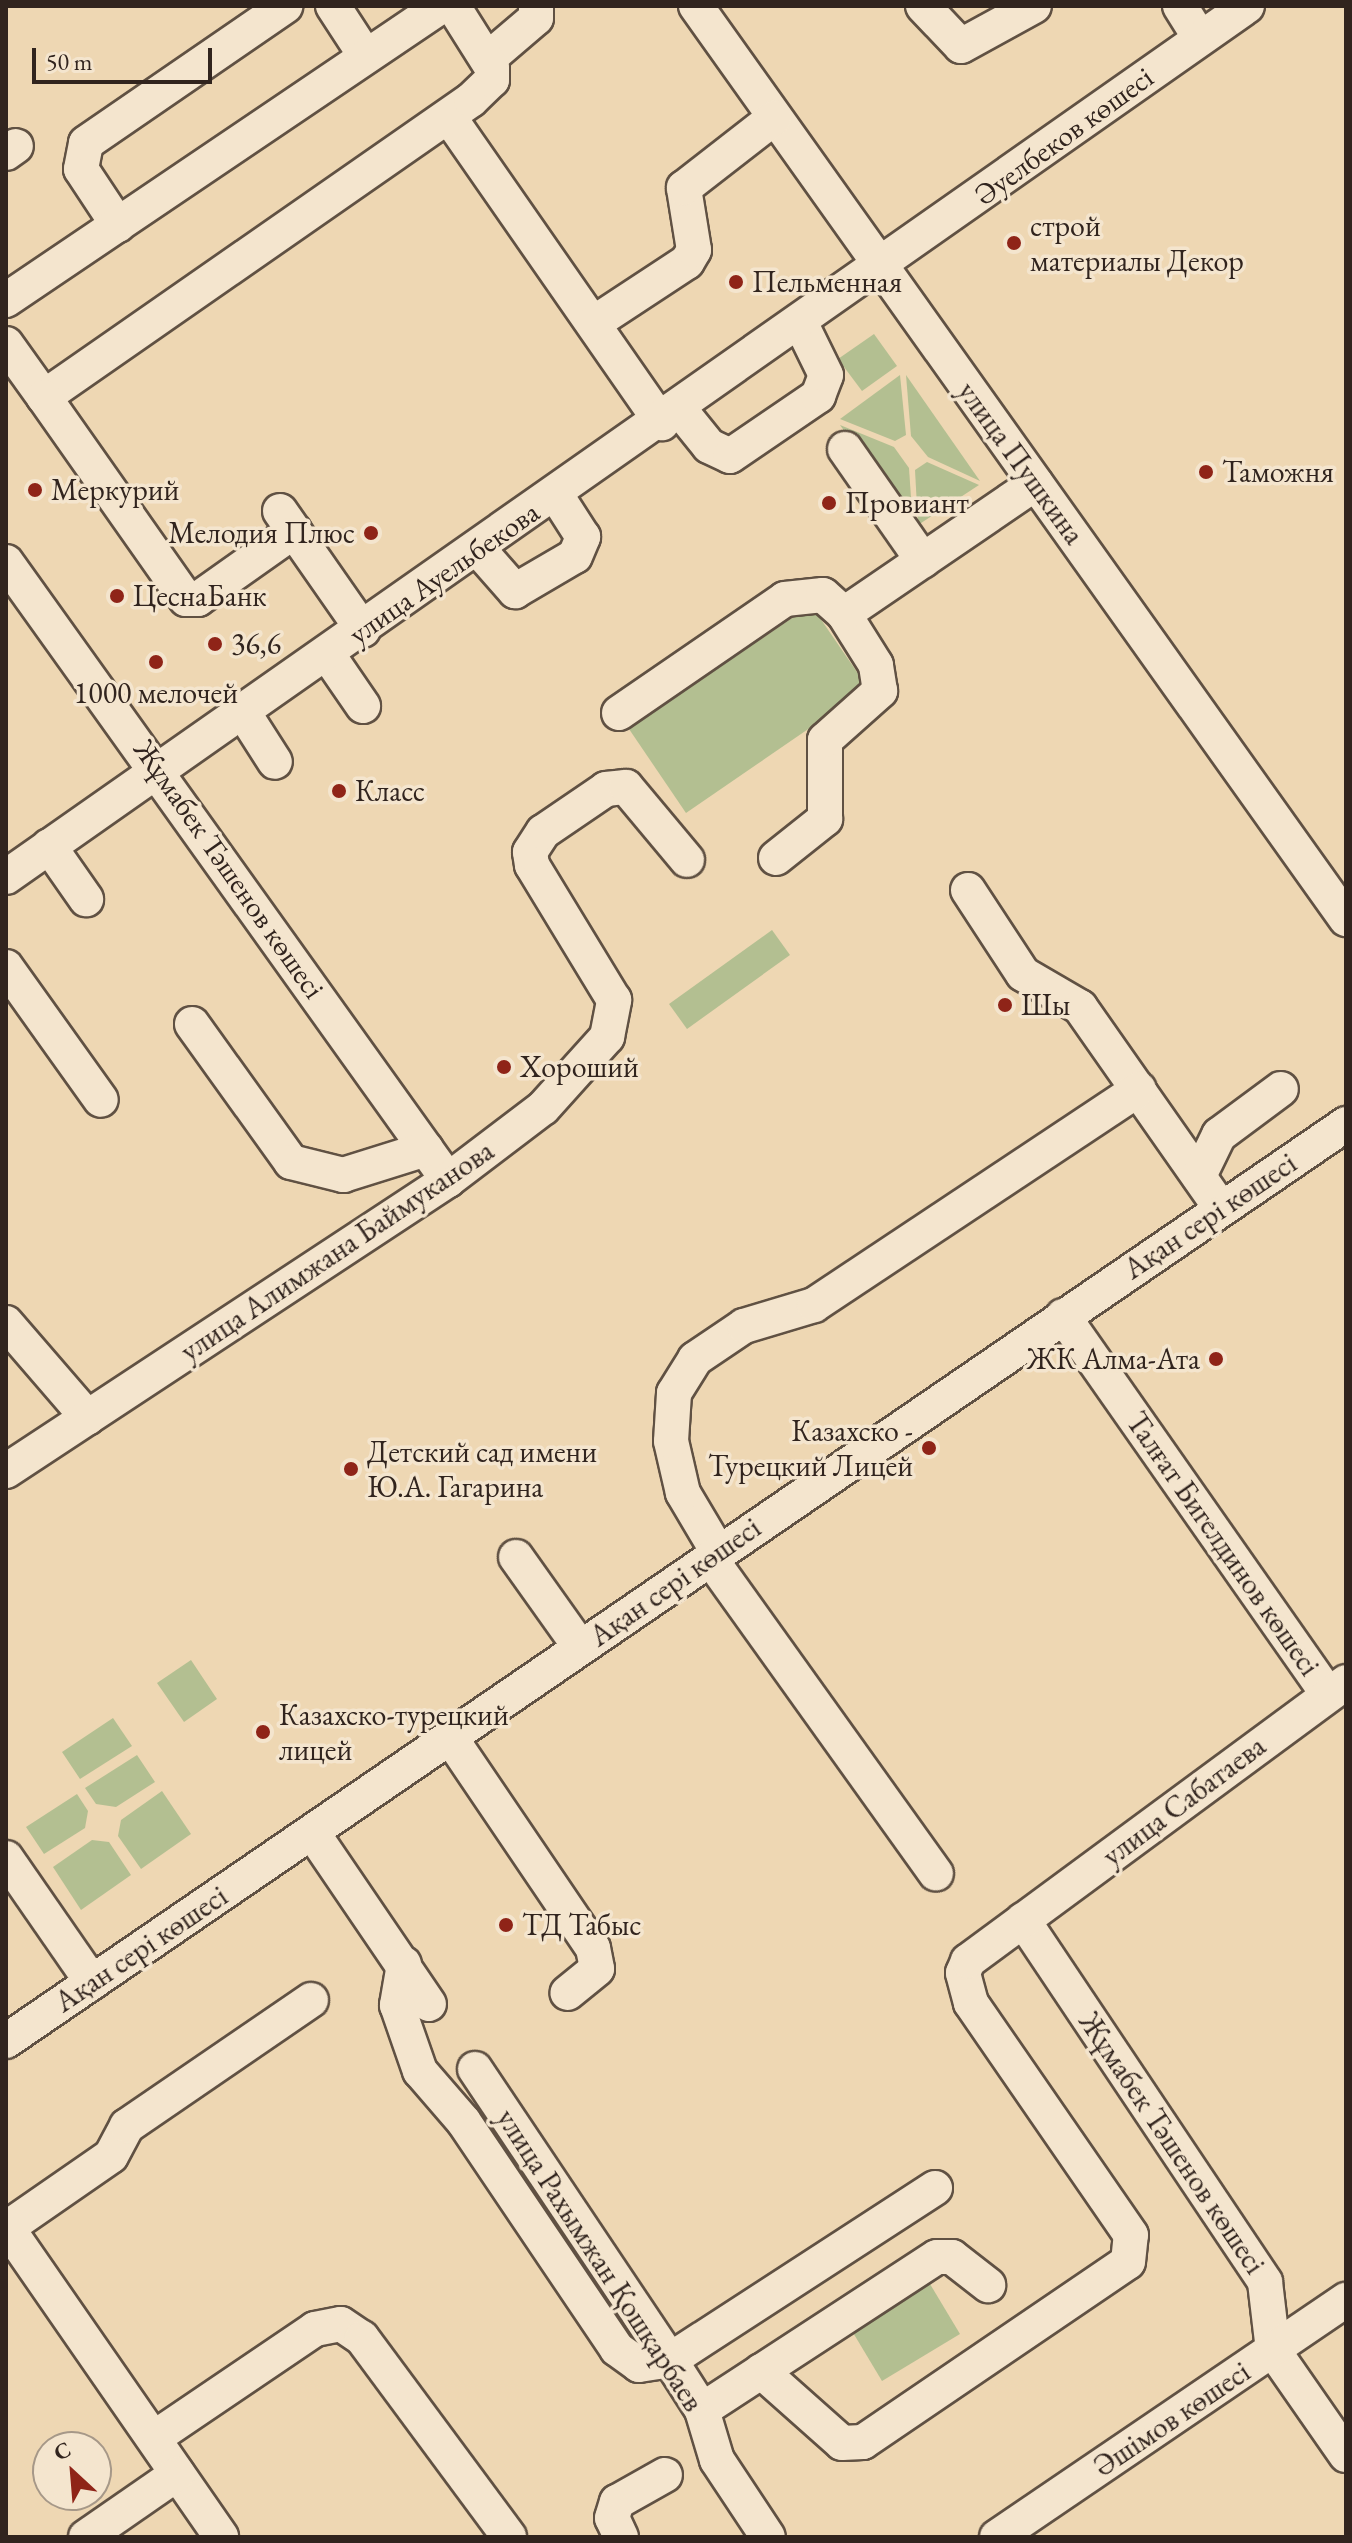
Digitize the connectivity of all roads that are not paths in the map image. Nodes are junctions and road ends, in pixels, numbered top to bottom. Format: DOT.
graph roads {
  1 [pos="285,6"];
  2 [pos="333,6"];
  3 [pos="441,6"];
  4 [pos="453,6"];
  5 [pos="536,6"];
  6 [pos="696,6"];
  7 [pos="923,6"];
  8 [pos="1034,6"];
  9 [pos="1180,6"];
  10 [pos="1247,6"];
  11 [pos="1200,38"];
  12 [pos="365,55"];
  13 [pos="488,59"];
  14 [pos="449,117"];
  15 [pos="774,118"];
  16 [pos="118,225"];
  17 [pos="882,268"];
  18 [pos="6,300"];
  19 [pos="594,323"];
  20 [pos="801,324"];
  21 [pos="6,344"];
  22 [pos="44,397"];
  23 [pos="671,417"];
  24 [pos="845,449"];
  25 [pos="1036,483"];
  26 [pos="556,495"];
  27 [pos="479,550"];
  28 [pos="923,561"];
  29 [pos="6,562"];
  30 [pos="844,614"];
  31 [pos="363,630"];
  32 [pos="328,655"];
  33 [pos="363,706"];
  34 [pos="243,712"];
  35 [pos="619,713"];
  36 [pos="275,762"];
  37 [pos="159,771"];
  38 [pos="49,846"];
  39 [pos="776,858"];
  40 [pos="687,860"];
  41 [pos="6,877"];
  42 [pos="968,890"];
  43 [pos="86,899"];
  44 [pos="1346,919"];
  45 [pos="6,967"];
  46 [pos="192,1024"];
  47 [pos="1139,1089"];
  48 [pos="1281,1089"];
  49 [pos="101,1100"];
  50 [pos="1346,1124"];
  51 [pos="426,1149"];
  52 [pos="1199,1176"];
  53 [pos="448,1180"];
  54 [pos="1221,1208"];
  55 [pos="1063,1316"];
  56 [pos="6,1323"];
  57 [pos="88,1418"];
  58 [pos="6,1471"];
  59 [pos="714,1555"];
  60 [pos="516,1557"];
  61 [pos="580,1647"];
  62 [pos="1337,1688"];
  63 [pos="450,1737"];
  64 [pos="312,1832"];
  65 [pos="6,1858"];
  66 [pos="936,1874"];
  67 [pos="1023,1920"];
  68 [pos="404,1964"];
  69 [pos="92,1982"];
  70 [pos="567,1993"];
  71 [pos="311,2000"];
  72 [pos="429,2004"];
  73 [pos="6,2041"];
  74 [pos="475,2069"];
  75 [pos="935,2188"];
  76 [pos="6,2227"];
  77 [pos="988,2285"];
  78 [pos="1346,2300"];
  79 [pos="1273,2350"];
  80 [pos="670,2360"];
  81 [pos="761,2371"];
  82 [pos="702,2410"];
  83 [pos="154,2438"];
  84 [pos="1346,2455"];
  85 [pos="177,2474"];
  86 [pos="665,2475"];
  87 [pos="86,2537"];
  88 [pos="221,2537"];
  89 [pos="509,2537"];
  90 [pos="621,2537"];
  91 [pos="768,2537"];
  92 [pos="997,2537"];
  1 -- 16 [label="street"];
  2 -- 12 [label="street"];
  3 -- 12 [label="street"];
  4 -- 13 [label="street"];
  5 -- 13 [label="street"];
  6 -- 15 [label="street, улица Пушкина"];
  7 -- 8 [label="street"];
  9 -- 11 [label="street"];
  10 -- 11 [label="street, Әуелбеков көшесі"];
  11 -- 17 [label="street, Әуелбеков көшесі"];
  12 -- 16 [label="street"];
  13 -- 14 [label="street"];
  14 -- 19 [label="street"];
  14 -- 22 [label="street"];
  15 -- 17 [label="street, улица Пушкина"];
  15 -- 19 [label="street"];
  16 -- 18 [label="street"];
  17 -- 20 [label="street, улица Ауельбекова"];
  17 -- 25 [label="street, улица Пушкина"];
  19 -- 23 [label="street"];
  20 -- 23 [label="street, улица Ауельбекова"];
  20 -- 23 [label="street"];
  21 -- 22 [label="street"];
  22 -- 31 [label="street"];
  23 -- 26 [label="street, улица Ауельбекова"];
  24 -- 28 [label="street"];
  25 -- 28 [label="street"];
  25 -- 44 [label="street, улица Пушкина"];
  26 -- 27 [label="street, улица Ауельбекова"];
  26 -- 27 [label="street"];
  27 -- 31 [label="street, улица Ауельбекова"];
  28 -- 30 [label="street"];
  29 -- 37 [label="street, Жұмабек Тәшенов көшесі"];
  30 -- 35 [label="street"];
  30 -- 39 [label="street"];
  31 -- 32 [label="street, улица Ауельбекова"];
  32 -- 33 [label="street"];
  32 -- 34 [label="street, улица Ауельбекова"];
  34 -- 36 [label="street"];
  34 -- 37 [label="street, улица Ауельбекова"];
  37 -- 38 [label="street, улица Ауельбекова"];
  37 -- 51 [label="street, Жұмабек Тәшенов көшесі"];
  38 -- 41 [label="street, улица Ауельбекова"];
  38 -- 43 [label="street"];
  40 -- 53 [label="street, улица Алимжана Баймуканова"];
  42 -- 47 [label="street"];
  45 -- 49 [label="street"];
  46 -- 51 [label="street"];
  47 -- 52 [label="street"];
  47 -- 59 [label="street"];
  48 -- 52 [label="street"];
  50 -- 54 [label="street, Ақан сері көшесі"];
  51 -- 53 [label="street, Жұмабек Тәшенов көшесі"];
  52 -- 54 [label="street"];
  53 -- 57 [label="street, улица Алимжана Баймуканова"];
  54 -- 55 [label="street, Ақан сері көшесі"];
  55 -- 59 [label="street, Ақан сері көшесі"];
  55 -- 62 [label="street, Талғат Бигелдинов көшесі"];
  56 -- 57 [label="street"];
  57 -- 58 [label="street, улица Алимжана Баймуканова"];
  59 -- 61 [label="street, Ақан сері көшесі"];
  59 -- 66 [label="street"];
  60 -- 61 [label="street"];
  61 -- 63 [label="street, Ақан сері көшесі"];
  62 -- 67 [label="street, улица Сабатаева"];
  63 -- 64 [label="street, Ақан сері көшесі"];
  63 -- 70 [label="street"];
  64 -- 68 [label="street"];
  64 -- 69 [label="street, Ақан сері көшесі"];
  65 -- 69 [label="street"];
  67 -- 79 [label="street, Жұмабек Тәшенов көшесі"];
  67 -- 81 [label="street, улица Сабатаева"];
  68 -- 72 [label="street"];
  68 -- 80 [label="street"];
  69 -- 73 [label="street, Ақан сері көшесі"];
  71 -- 76 [label="street"];
  74 -- 80 [label="street, улица Рахымжан Қошқарбаев"];
  75 -- 80 [label="street"];
  76 -- 83 [label="street"];
  77 -- 81 [label="street"];
  78 -- 79 [label="street, Әшімов көшесі"];
  79 -- 84 [label="street, Жұмабек Тәшенов көшесі"];
  79 -- 92 [label="street, Әшімов көшесі"];
  80 -- 82 [label="street, улица Рахымжан Қошқарбаев"];
  81 -- 82 [label="street"];
  82 -- 91 [label="street, улица Рахымжан Қошқарбаев"];
  83 -- 85 [label="street"];
  83 -- 89 [label="street"];
  85 -- 87 [label="street"];
  85 -- 88 [label="street"];
  86 -- 90 [label="street"];
}
